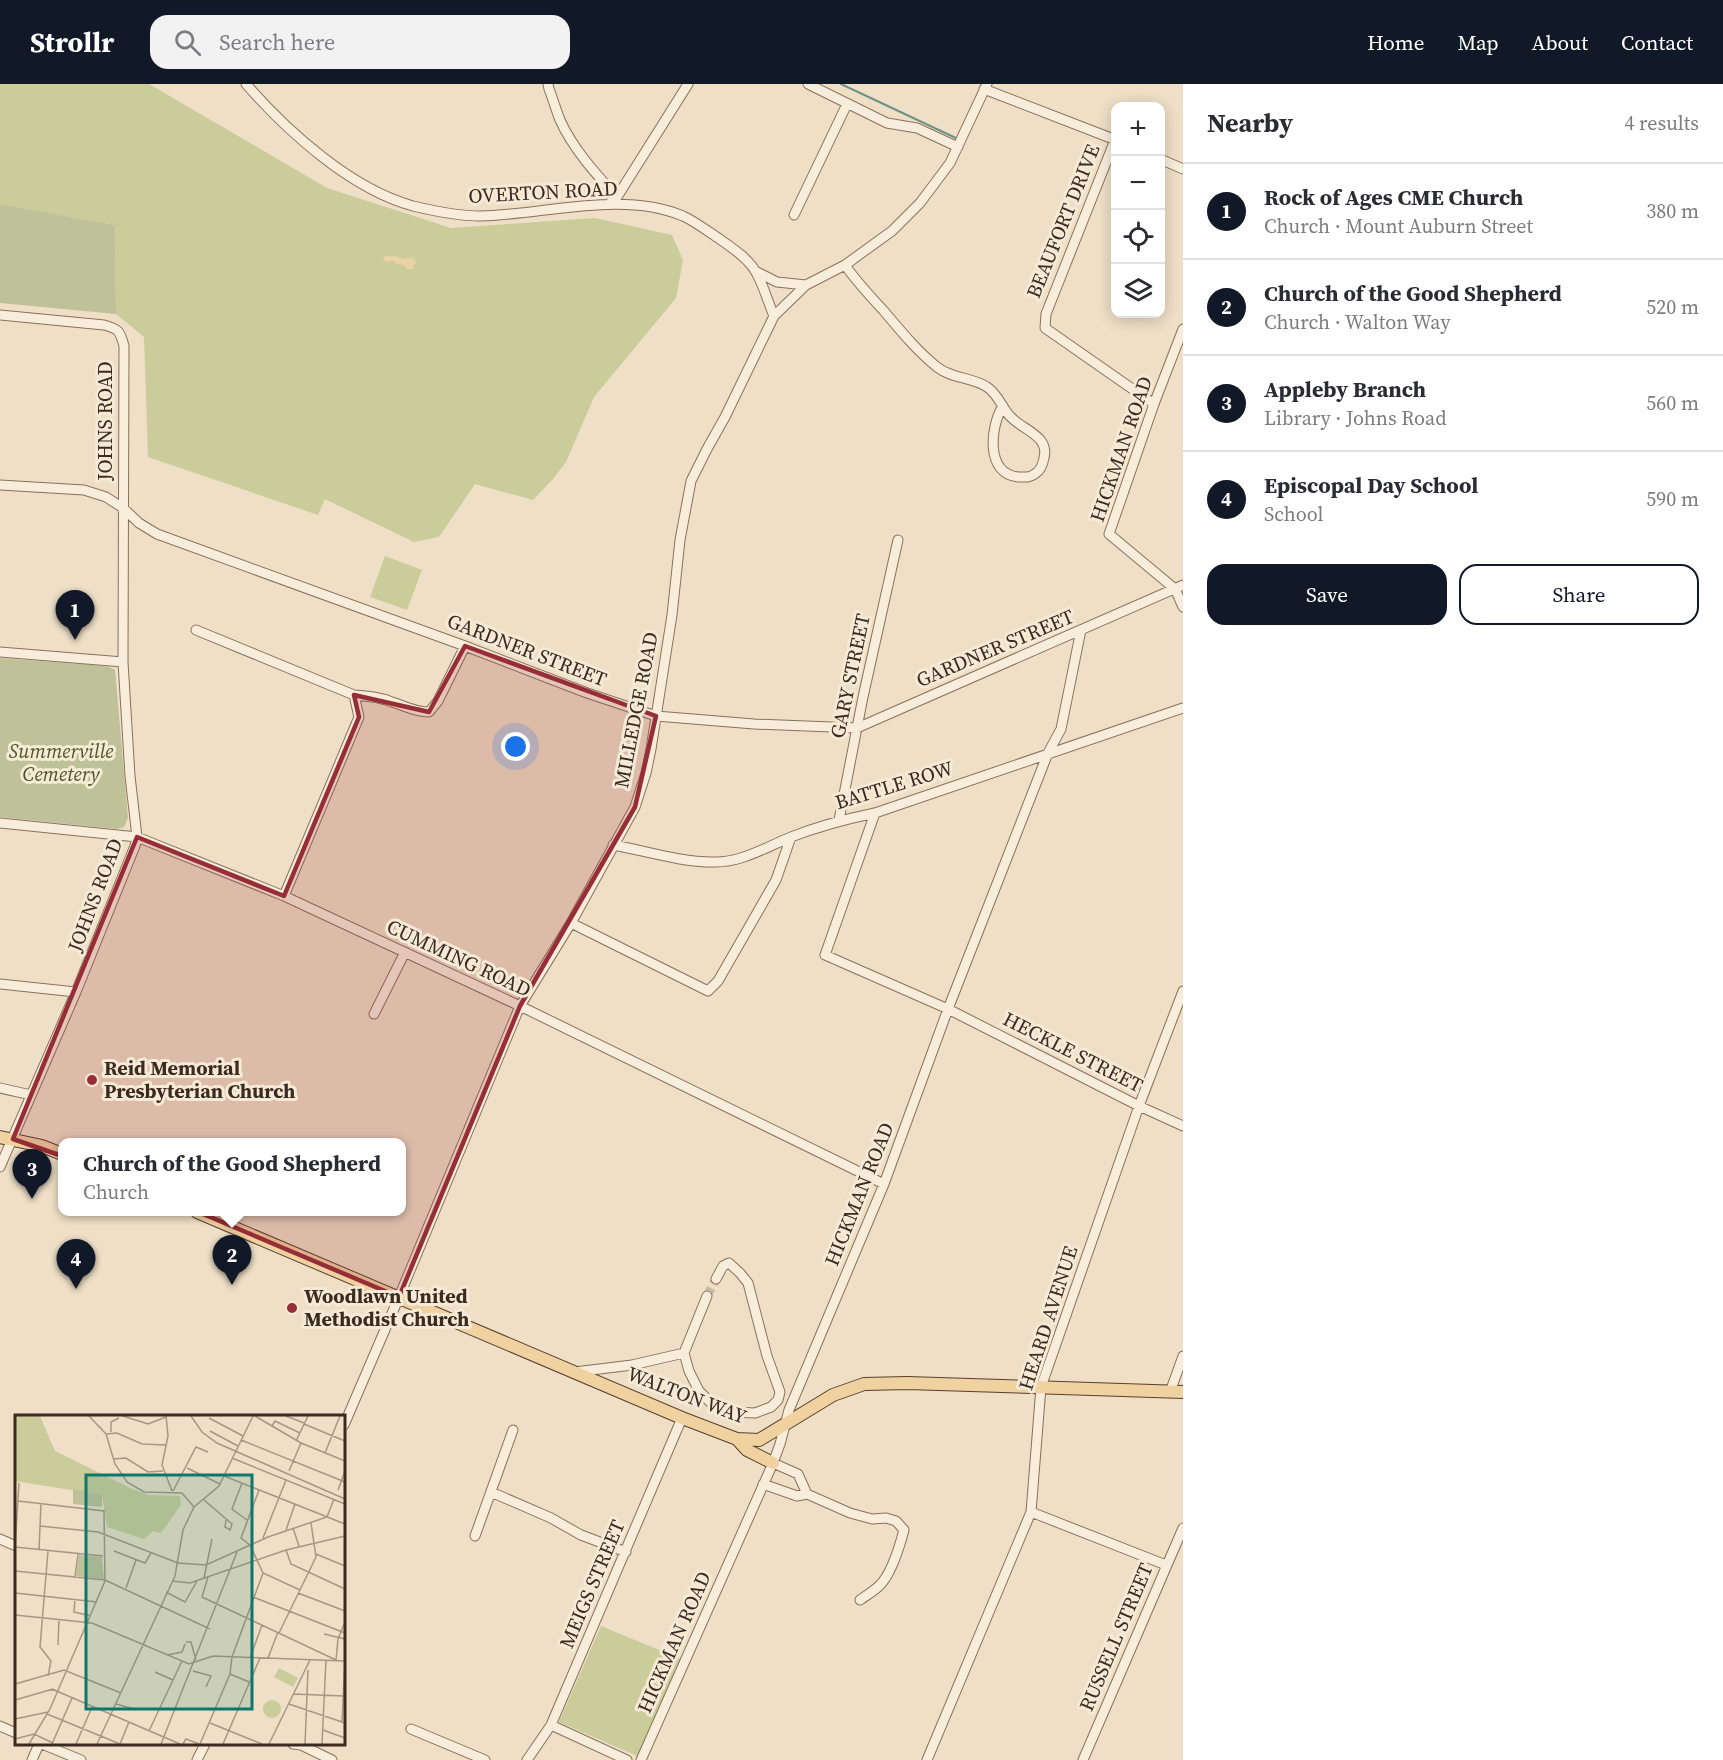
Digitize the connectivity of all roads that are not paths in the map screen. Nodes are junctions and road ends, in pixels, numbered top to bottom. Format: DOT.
graph roads {
  1 [pos="246,84"];
  2 [pos="548,84"];
  3 [pos="688,84"];
  4 [pos="808,84"];
  5 [pos="986,86"];
  6 [pos="847,104"];
  7 [pos="1111,138"];
  8 [pos="958,147"];
  9 [pos="1111,150"];
  10 [pos="1165,161"];
  11 [pos="1183,169"];
  12 [pos="617,197"];
  13 [pos="609,204"];
  14 [pos="794,215"];
  15 [pos="845,265"];
  16 [pos="757,272"];
  17 [pos="806,285"];
  18 [pos="0,315"];
  19 [pos="774,316"];
  20 [pos="1183,329"];
  21 [pos="1154,404"];
  22 [pos="1003,406"];
  23 [pos="0,485"];
  24 [pos="123,508"];
  25 [pos="898,540"];
  26 [pos="1179,587"];
  27 [pos="1183,607"];
  28 [pos="196,630"];
  29 [pos="1082,630"];
  30 [pos="465,646"];
  31 [pos="0,652"];
  32 [pos="123,662"];
  33 [pos="354,695"];
  34 [pos="1183,708"];
  35 [pos="656,716"];
  36 [pos="857,728"];
  37 [pos="1048,753"];
  38 [pos="875,813"];
  39 [pos="839,820"];
  40 [pos="0,823"];
  41 [pos="137,837"];
  42 [pos="791,837"];
  43 [pos="613,845"];
  44 [pos="284,896"];
  45 [pos="571,923"];
  46 [pos="405,952"];
  47 [pos="0,984"];
  48 [pos="1183,991"];
  49 [pos="76,992"];
  50 [pos="520,1006"];
  51 [pos="948,1009"];
  52 [pos="374,1014"];
  53 [pos="0,1088"];
  54 [pos="31,1095"];
  55 [pos="1139,1106"];
  56 [pos="1183,1126"];
  57 [pos="6,1138"];
  58 [pos="58,1152"];
  59 [pos="0,1167"];
  60 [pos="884,1184"];
  61 [pos="207,1216"];
  62 [pos="716,1279"];
  63 [pos="706,1296"];
  64 [pos="399,1297"];
  65 [pos="684,1353"];
  66 [pos="1183,1356"];
  67 [pos="575,1372"];
  68 [pos="1041,1387"];
  69 [pos="1170,1392"];
  70 [pos="1183,1392"];
  71 [pos="778,1400"];
  72 [pos="789,1410"];
  73 [pos="682,1418"];
  74 [pos="345,1423"];
  75 [pos="784,1425"];
  76 [pos="513,1430"];
  77 [pos="737,1439"];
  78 [pos="773,1463"];
  79 [pos="763,1484"];
  80 [pos="491,1492"];
  81 [pos="807,1494"];
  82 [pos="1031,1512"];
  83 [pos="1183,1528"];
  84 [pos="475,1536"];
  85 [pos="0,1539"];
  86 [pos="15,1546"];
  87 [pos="626,1552"];
  88 [pos="1166,1565"];
  89 [pos="860,1600"];
  90 [pos="551,1725"];
  91 [pos="0,1726"];
  92 [pos="411,1729"];
  93 [pos="15,1733"];
  94 [pos="39,1745"];
  95 [pos="45,1745"];
  96 [pos="204,1745"];
  97 [pos="301,1745"];
  98 [pos="32,1760"];
  99 [pos="81,1760"];
  100 [pos="197,1760"];
  101 [pos="332,1760"];
  102 [pos="485,1760"];
  103 [pos="527,1760"];
  104 [pos="627,1760"];
  105 [pos="641,1760"];
  106 [pos="927,1760"];
  107 [pos="1083,1760"];
  1 -- 13 [label="street, OVERTON ROAD"];
  2 -- 12 [label="street"];
  3 -- 12 [label="street"];
  4 -- 6 [label="street"];
  5 -- 7 [label="street"];
  5 -- 8 [label="street, MILLEDGE ROAD"];
  6 -- 8 [label="street"];
  6 -- 14 [label="street"];
  8 -- 15 [label="street, MILLEDGE ROAD"];
  9 -- 21 [label="street, BEAUFORT DRIVE"];
  10 -- 11 [label="street"];
  12 -- 13 [label="street"];
  13 -- 16 [label="street, OVERTON ROAD"];
  15 -- 17 [label="street, MILLEDGE ROAD"];
  15 -- 22 [label="street"];
  16 -- 17 [label="street, OVERTON ROAD"];
  16 -- 19 [label="street, OVERTON ROAD"];
  17 -- 19 [label="street, MILLEDGE ROAD"];
  18 -- 24 [label="street, JOHNS ROAD"];
  19 -- 35 [label="street, MILLEDGE ROAD"];
  20 -- 21 [label="street, HICKMAN ROAD"];
  21 -- 26 [label="street, HICKMAN ROAD"];
  22 -- 22 [label="street"];
  23 -- 24 [label="street, GARDNER STREET"];
  24 -- 30 [label="street, GARDNER STREET"];
  24 -- 32 [label="street, JOHNS ROAD"];
  25 -- 36 [label="street, GARY STREET"];
  26 -- 27 [label="street"];
  26 -- 29 [label="street, GARDNER STREET"];
  28 -- 33 [label="street"];
  29 -- 36 [label="street, GARDNER STREET"];
  29 -- 37 [label="street, HICKMAN ROAD"];
  30 -- 33 [label="street"];
  30 -- 35 [label="street, GARDNER STREET"];
  31 -- 32 [label="street"];
  32 -- 41 [label="street, JOHNS ROAD"];
  33 -- 44 [label="street"];
  34 -- 37 [label="street, BATTLE ROW"];
  35 -- 36 [label="street, GARDNER STREET"];
  35 -- 43 [label="street, MILLEDGE ROAD"];
  36 -- 39 [label="street, GARY STREET"];
  37 -- 38 [label="street, BATTLE ROW"];
  37 -- 51 [label="street, HICKMAN ROAD"];
  38 -- 39 [label="street, BATTLE ROW"];
  38 -- 51 [label="street"];
  39 -- 42 [label="street, BATTLE ROW"];
  40 -- 41 [label="street, CUMMING ROAD"];
  41 -- 44 [label="street, CUMMING ROAD"];
  41 -- 49 [label="street, JOHNS ROAD"];
  42 -- 43 [label="street, BATTLE ROW"];
  42 -- 45 [label="street"];
  43 -- 45 [label="street, MILLEDGE ROAD"];
  44 -- 46 [label="street, CUMMING ROAD"];
  45 -- 50 [label="street, MILLEDGE ROAD"];
  46 -- 50 [label="street, CUMMING ROAD"];
  46 -- 52 [label="street"];
  47 -- 49 [label="street"];
  48 -- 55 [label="street, HEARD AVENUE"];
  49 -- 54 [label="street, JOHNS ROAD"];
  50 -- 60 [label="street, CUMMING ROAD"];
  50 -- 64 [label="street, MILLEDGE ROAD"];
  51 -- 55 [label="street, HECKLE STREET"];
  51 -- 60 [label="street, HICKMAN ROAD"];
  53 -- 54 [label="street"];
  54 -- 57 [label="street, JOHNS ROAD"];
  55 -- 56 [label="street, HECKLE STREET"];
  55 -- 68 [label="street, HEARD AVENUE"];
  57 -- 58 [label="main road"];
  57 -- 59 [label="street, JOHNS ROAD"];
  60 -- 72 [label="street, HICKMAN ROAD"];
  61 -- 64 [label="main road, WALTON WAY"];
  62 -- 71 [label="street"];
  63 -- 65 [label="street"];
  64 -- 67 [label="main road, WALTON WAY"];
  64 -- 74 [label="street, MILLEDGE ROAD"];
  65 -- 67 [label="street"];
  65 -- 71 [label="street"];
  66 -- 69 [label="street"];
  67 -- 73 [label="main road, WALTON WAY"];
  68 -- 69 [label="main road, WALTON WAY"];
  68 -- 75 [label="main road, WALTON WAY"];
  68 -- 82 [label="street, HEARD AVENUE"];
  69 -- 70 [label="main road, WALTON WAY"];
  71 -- 72 [label="street"];
  72 -- 75 [label="street, HICKMAN ROAD"];
  73 -- 77 [label="main road, WALTON WAY"];
  73 -- 87 [label="street, MEIGS STREET"];
  75 -- 77 [label="main road, WALTON WAY"];
  75 -- 78 [label="street, HICKMAN ROAD"];
  76 -- 80 [label="street"];
  77 -- 78 [label="main road"];
  78 -- 79 [label="street, HICKMAN ROAD"];
  78 -- 81 [label="street"];
  79 -- 81 [label="street"];
  79 -- 105 [label="street, HICKMAN ROAD"];
  80 -- 84 [label="street"];
  80 -- 87 [label="street"];
  81 -- 89 [label="street"];
  82 -- 88 [label="street"];
  82 -- 106 [label="street, HEARD AVENUE"];
  83 -- 88 [label="street, RUSSELL STREET"];
  85 -- 86 [label="street"];
  87 -- 90 [label="street, MEIGS STREET"];
  88 -- 107 [label="street, RUSSELL STREET"];
  90 -- 103 [label="street, MEIGS STREET"];
  90 -- 104 [label="street"];
  91 -- 93 [label="street"];
  92 -- 102 [label="street"];
  94 -- 98 [label="street"];
  95 -- 99 [label="street"];
  96 -- 100 [label="street"];
  97 -- 101 [label="street"];
}
